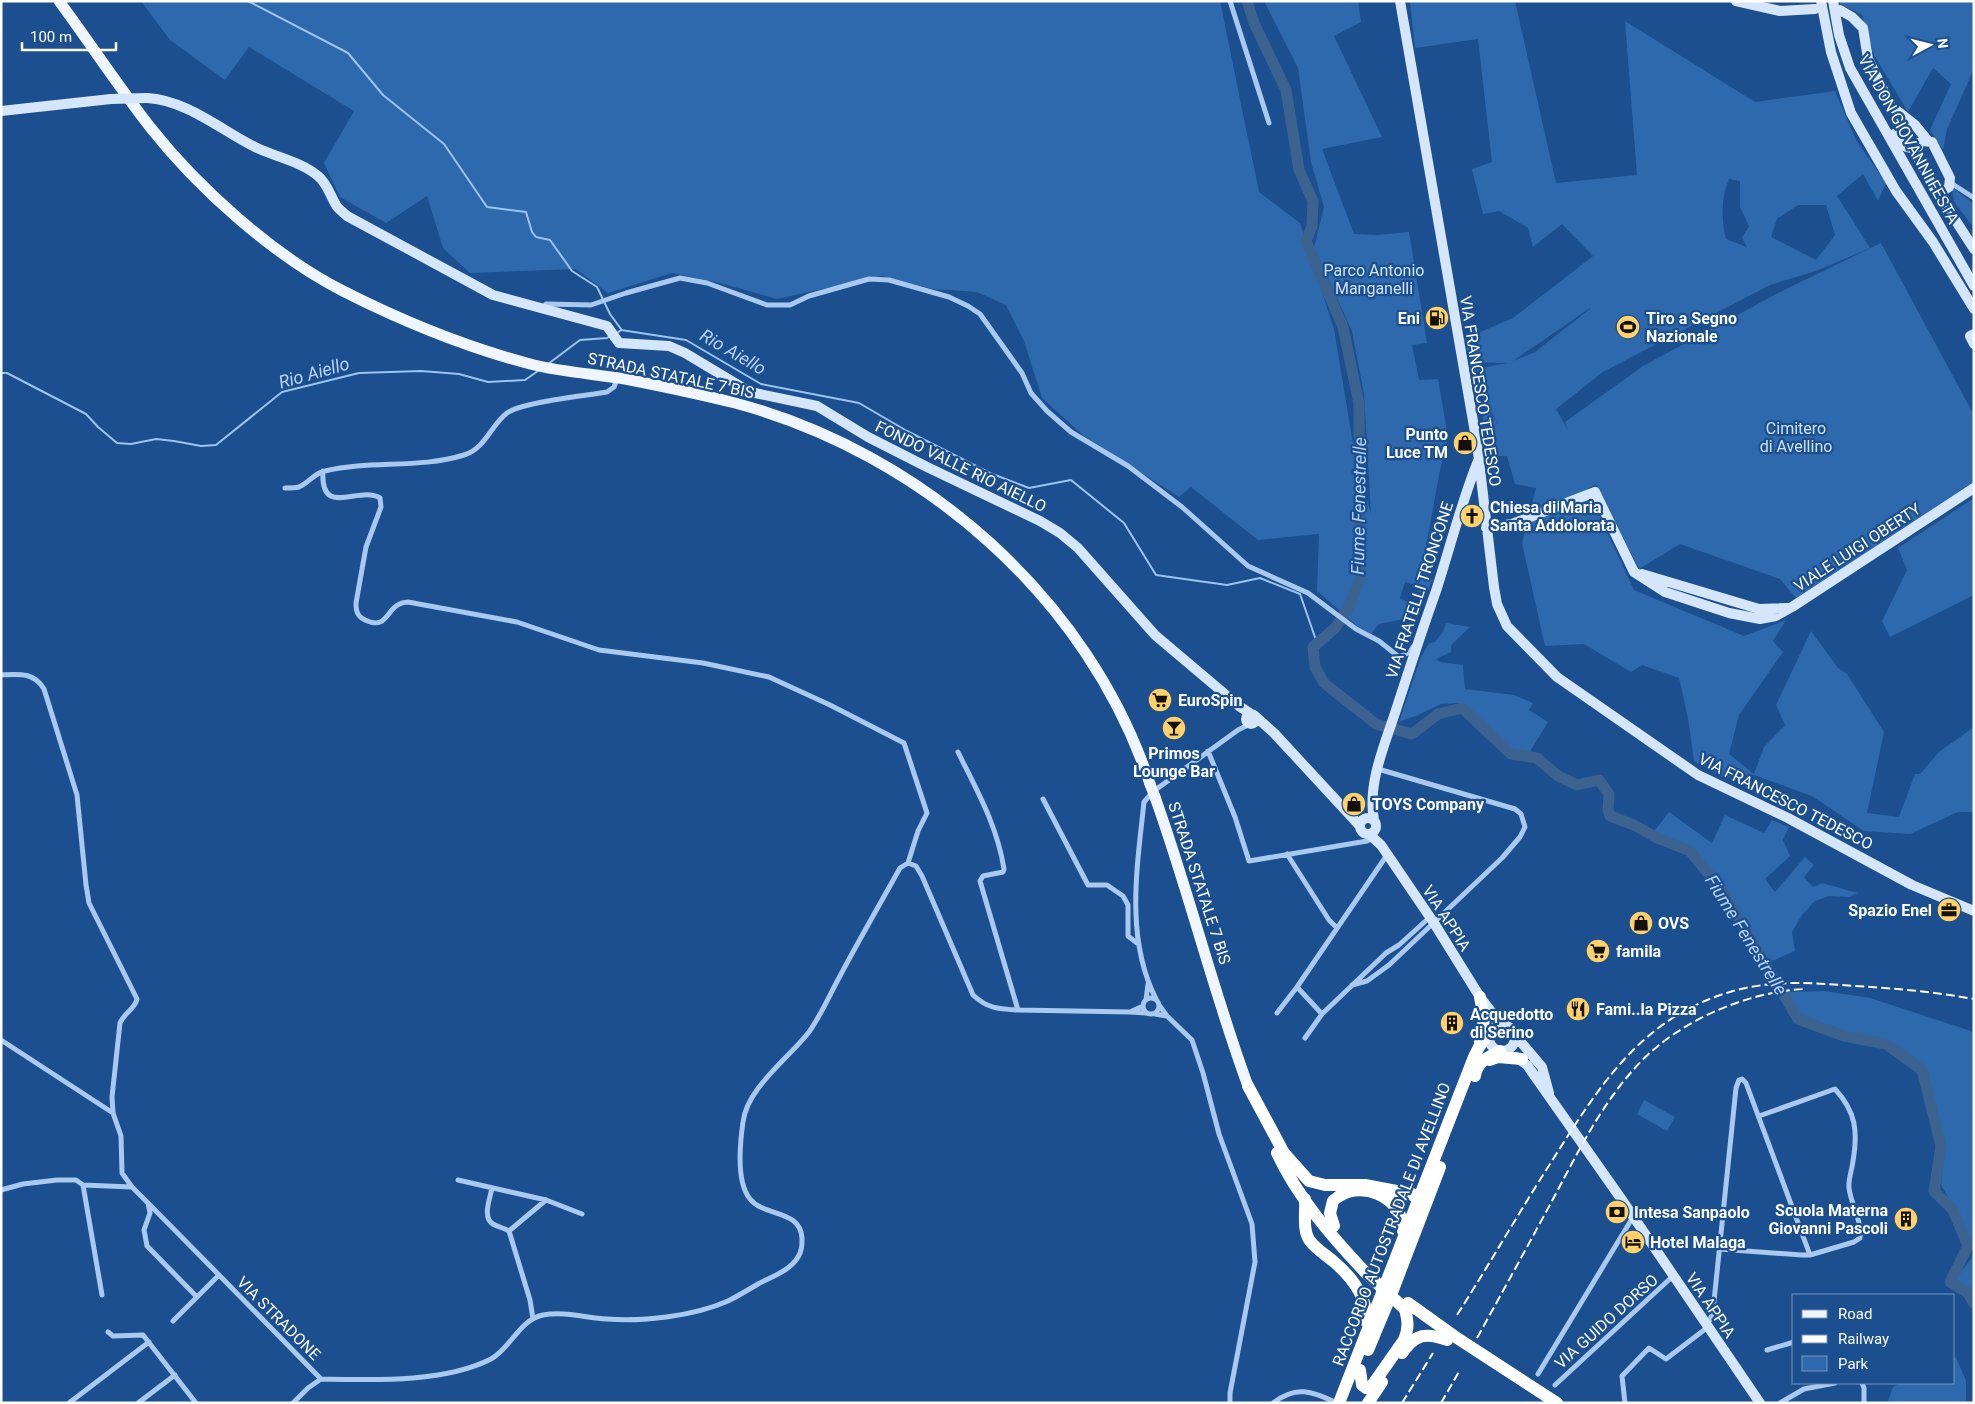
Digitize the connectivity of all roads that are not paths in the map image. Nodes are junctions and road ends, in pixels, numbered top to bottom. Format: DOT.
graph roads {
  1 [pos="59,1"];
  2 [pos="1230,1"];
  3 [pos="1400,1"];
  4 [pos="1736,1"];
  5 [pos="1833,1"];
  6 [pos="1818,5"];
  7 [pos="1840,10"];
  8 [pos="1861,90"];
  9 [pos="1,111"];
  10 [pos="1269,123"];
  11 [pos="1928,141"];
  12 [pos="1917,148"];
  13 [pos="1950,183"];
  14 [pos="1941,192"];
  15 [pos="1974,198"];
  16 [pos="1974,249"];
  17 [pos="1974,286"];
  18 [pos="543,308"];
  19 [pos="1974,309"];
  20 [pos="1974,334"];
  21 [pos="1974,344"];
  22 [pos="617,378"];
  23 [pos="1478,460"];
  24 [pos="323,471"];
  25 [pos="284,488"];
  26 [pos="1974,488"];
  27 [pos="1486,528"];
  28 [pos="1418,642"];
  29 [pos="1,675"];
  30 [pos="1250,719"];
  31 [pos="1266,725"];
  32 [pos="1208,751"];
  33 [pos="958,752"];
  34 [pos="1378,769"];
  35 [pos="1154,791"];
  36 [pos="1043,799"];
  37 [pos="1366,825"];
  38 [pos="1384,850"];
  39 [pos="1287,854"];
  40 [pos="908,863"];
  41 [pos="1974,911"];
  42 [pos="1432,920"];
  43 [pos="1337,928"];
  44 [pos="1137,943"];
  45 [pos="1397,948"];
  46 [pos="1403,953"];
  47 [pos="1148,983"];
  48 [pos="1352,985"];
  49 [pos="1297,987"];
  50 [pos="1146,1000"];
  51 [pos="1158,1002"];
  52 [pos="1484,1002"];
  53 [pos="1143,1006"];
  54 [pos="1018,1010"];
  55 [pos="1130,1012"];
  56 [pos="1146,1013"];
  57 [pos="1277,1013"];
  58 [pos="1154,1014"];
  59 [pos="1322,1014"];
  60 [pos="1167,1016"];
  61 [pos="1506,1025"];
  62 [pos="1490,1032"];
  63 [pos="1515,1035"];
  64 [pos="1304,1038"];
  65 [pos="1,1040"];
  66 [pos="1501,1051"];
  67 [pos="1477,1052"];
  68 [pos="1522,1059"];
  69 [pos="1475,1076"];
  70 [pos="1248,1086"];
  71 [pos="1552,1101"];
  72 [pos="113,1113"];
  73 [pos="1759,1116"];
  74 [pos="1281,1155"];
  75 [pos="1429,1173"];
  76 [pos="458,1180"];
  77 [pos="81,1184"];
  78 [pos="132,1188"];
  79 [pos="492,1188"];
  80 [pos="1,1190"];
  81 [pos="1398,1191"];
  82 [pos="1418,1199"];
  83 [pos="546,1200"];
  84 [pos="1305,1200"];
  85 [pos="148,1203"];
  86 [pos="582,1214"];
  87 [pos="1633,1216"];
  88 [pos="1328,1225"];
  89 [pos="509,1231"];
  90 [pos="1403,1238"];
  91 [pos="1315,1246"];
  92 [pos="1719,1249"];
  93 [pos="1810,1255"];
  94 [pos="1400,1272"];
  95 [pos="219,1275"];
  96 [pos="1674,1276"];
  97 [pos="1384,1286"];
  98 [pos="1358,1289"];
  99 [pos="102,1295"];
  100 [pos="197,1297"];
  101 [pos="1407,1306"];
  102 [pos="533,1319"];
  103 [pos="173,1321"];
  104 [pos="1707,1325"];
  105 [pos="108,1332"];
  106 [pos="1366,1333"];
  107 [pos="1447,1340"];
  108 [pos="149,1342"];
  109 [pos="1792,1343"];
  110 [pos="1767,1350"];
  111 [pos="1360,1370"];
  112 [pos="1538,1374"];
  113 [pos="175,1375"];
  114 [pos="321,1379"];
  115 [pos="1830,1384"];
  116 [pos="1862,1384"];
  117 [pos="1555,1385"];
  118 [pos="69,1403"];
  119 [pos="138,1403"];
  120 [pos="196,1403"];
  121 [pos="293,1403"];
  122 [pos="1230,1403"];
  123 [pos="1272,1403"];
  124 [pos="1338,1403"];
  125 [pos="1347,1403"];
  126 [pos="1368,1403"];
  127 [pos="1542,1403"];
  128 [pos="1557,1403"];
  129 [pos="1625,1403"];
  130 [pos="1760,1403"];
  131 [pos="1780,1403"];
  132 [pos="1864,1403"];
  1 -- 22 [label="main road, STRADA STATALE 7 BIS"];
  2 -- 10 [label="street"];
  3 -- 23 [label="street, VIA FRANCESCO TEDESCO"];
  4 -- 6 [label="street"];
  5 -- 8 [label="street, VIA DON GIOVANNI FESTA"];
  6 -- 19 [label="street, VIA DON GIOVANNI FESTA"];
  7 -- 11 [label="street"];
  8 -- 12 [label="street"];
  8 -- 17 [label="street, VIA DON GIOVANNI FESTA"];
  9 -- 18 [label="street, bridge"];
  11 -- 12 [label="street"];
  11 -- 13 [label="street"];
  12 -- 14 [label="street"];
  13 -- 14 [label="street"];
  13 -- 15 [label="street"];
  14 -- 16 [label="street"];
  18 -- 28 [label="street"];
  18 -- 30 [label="street, FONDO VALLE RIO AIELLO"];
  20 -- 21 [label="street"];
  22 -- 24 [label="street"];
  22 -- 35 [label="main road, STRADA STATALE 7 BIS"];
  23 -- 27 [label="street, VIA FRANCESCO TEDESCO"];
  23 -- 28 [label="street, VIA FRATELLI TRONCONE"];
  24 -- 25 [label="street"];
  24 -- 40 [label="street"];
  26 -- 27 [label="street, VIALE LUIGI OBERTY"];
  27 -- 41 [label="street, VIA FRANCESCO TEDESCO"];
  28 -- 34 [label="street, VIA FRATELLI TRONCONE"];
  29 -- 72 [label="street"];
  30 -- 31 [label="street, FONDO VALLE RIO AIELLO"];
  30 -- 32 [label="street"];
  31 -- 37 [label="street, VIA APPIA"];
  32 -- 35 [label="street"];
  32 -- 39 [label="street"];
  33 -- 54 [label="street"];
  34 -- 37 [label="street"];
  34 -- 42 [label="street"];
  35 -- 44 [label="street"];
  35 -- 70 [label="main road, STRADA STATALE 7 BIS"];
  36 -- 44 [label="street"];
  37 -- 38 [label="street, VIA APPIA"];
  37 -- 39 [label="street"];
  38 -- 42 [label="street, VIA APPIA"];
  38 -- 43 [label="street"];
  39 -- 43 [label="street"];
  40 -- 54 [label="street"];
  40 -- 102 [label="street"];
  42 -- 45 [label="street"];
  42 -- 46 [label="street"];
  42 -- 52 [label="street, VIA APPIA"];
  43 -- 49 [label="street"];
  44 -- 47 [label="street"];
  45 -- 46 [label="street"];
  45 -- 48 [label="street"];
  46 -- 48 [label="street"];
  47 -- 50 [label="street"];
  47 -- 51 [label="street"];
  48 -- 59 [label="street"];
  49 -- 57 [label="street"];
  49 -- 59 [label="street"];
  50 -- 51 [label="street"];
  50 -- 53 [label="street"];
  51 -- 58 [label="street"];
  51 -- 60 [label="street"];
  52 -- 61 [label="street, VIA APPIA"];
  52 -- 62 [label="street, VIA APPIA"];
  52 -- 67 [label="highway"];
  53 -- 55 [label="street"];
  53 -- 56 [label="street"];
  54 -- 55 [label="street"];
  55 -- 56 [label="street"];
  56 -- 58 [label="street"];
  58 -- 60 [label="street"];
  59 -- 64 [label="street"];
  60 -- 122 [label="street"];
  61 -- 62 [label="street"];
  61 -- 63 [label="street, VIA APPIA"];
  62 -- 66 [label="street, VIA APPIA"];
  62 -- 67 [label="highway"];
  63 -- 66 [label="street"];
  63 -- 71 [label="street, VIA APPIA"];
  65 -- 72 [label="street"];
  66 -- 68 [label="street"];
  66 -- 69 [label="highway"];
  67 -- 75 [label="highway, RACCORDO AUTOSTRADALE DI AVELLINO"];
  68 -- 69 [label="highway"];
  68 -- 71 [label="street, VIA APPIA"];
  69 -- 94 [label="highway, RACCORDO AUTOSTRADALE DI AVELLINO"];
  70 -- 74 [label="highway"];
  71 -- 87 [label="street, VIA APPIA"];
  72 -- 78 [label="street"];
  73 -- 92 [label="street"];
  73 -- 93 [label="street"];
  73 -- 93 [label="street"];
  74 -- 81 [label="highway"];
  74 -- 84 [label="highway"];
  74 -- 88 [label="highway"];
  75 -- 81 [label="highway"];
  75 -- 82 [label="highway, RACCORDO AUTOSTRADALE DI AVELLINO"];
  76 -- 79 [label="street"];
  77 -- 78 [label="street"];
  77 -- 80 [label="street"];
  77 -- 99 [label="street"];
  78 -- 85 [label="street, VIA STRADONE"];
  79 -- 83 [label="street"];
  79 -- 89 [label="street"];
  81 -- 82 [label="highway"];
  82 -- 90 [label="highway, RACCORDO AUTOSTRADALE DI AVELLINO"];
  82 -- 94 [label="highway"];
  83 -- 86 [label="street"];
  83 -- 89 [label="street"];
  84 -- 88 [label="highway"];
  84 -- 91 [label="highway"];
  85 -- 95 [label="street, VIA STRADONE"];
  85 -- 100 [label="street"];
  87 -- 96 [label="street, VIA APPIA"];
  87 -- 112 [label="street"];
  88 -- 90 [label="highway"];
  88 -- 91 [label="highway"];
  88 -- 101 [label="highway"];
  89 -- 102 [label="street"];
  90 -- 97 [label="highway, RACCORDO AUTOSTRADALE DI AVELLINO"];
  91 -- 98 [label="highway"];
  92 -- 93 [label="street"];
  92 -- 104 [label="street"];
  94 -- 111 [label="highway, RACCORDO AUTOSTRADALE DI AVELLINO"];
  95 -- 100 [label="street, VIA STRADONE"];
  95 -- 114 [label="street, VIA STRADONE"];
  96 -- 104 [label="street, VIA APPIA"];
  96 -- 117 [label="street, VIA GUIDO DORSO"];
  97 -- 98 [label="highway"];
  97 -- 106 [label="highway, RACCORDO AUTOSTRADALE DI AVELLINO"];
  98 -- 106 [label="highway"];
  100 -- 103 [label="street, VIA STRADONE"];
  101 -- 107 [label="highway"];
  101 -- 111 [label="highway"];
  101 -- 128 [label="highway"];
  102 -- 114 [label="street"];
  104 -- 129 [label="street"];
  104 -- 130 [label="street, VIA APPIA"];
  105 -- 108 [label="street"];
  106 -- 124 [label="highway, RACCORDO AUTOSTRADALE DI AVELLINO"];
  107 -- 126 [label="highway"];
  107 -- 127 [label="highway"];
  108 -- 113 [label="street"];
  108 -- 118 [label="street"];
  109 -- 110 [label="street"];
  111 -- 125 [label="highway, RACCORDO AUTOSTRADALE DI AVELLINO"];
  113 -- 119 [label="street"];
  113 -- 120 [label="street"];
  114 -- 121 [label="street"];
  115 -- 131 [label="street"];
  116 -- 132 [label="street"];
  123 -- 124 [label="street"];
}
